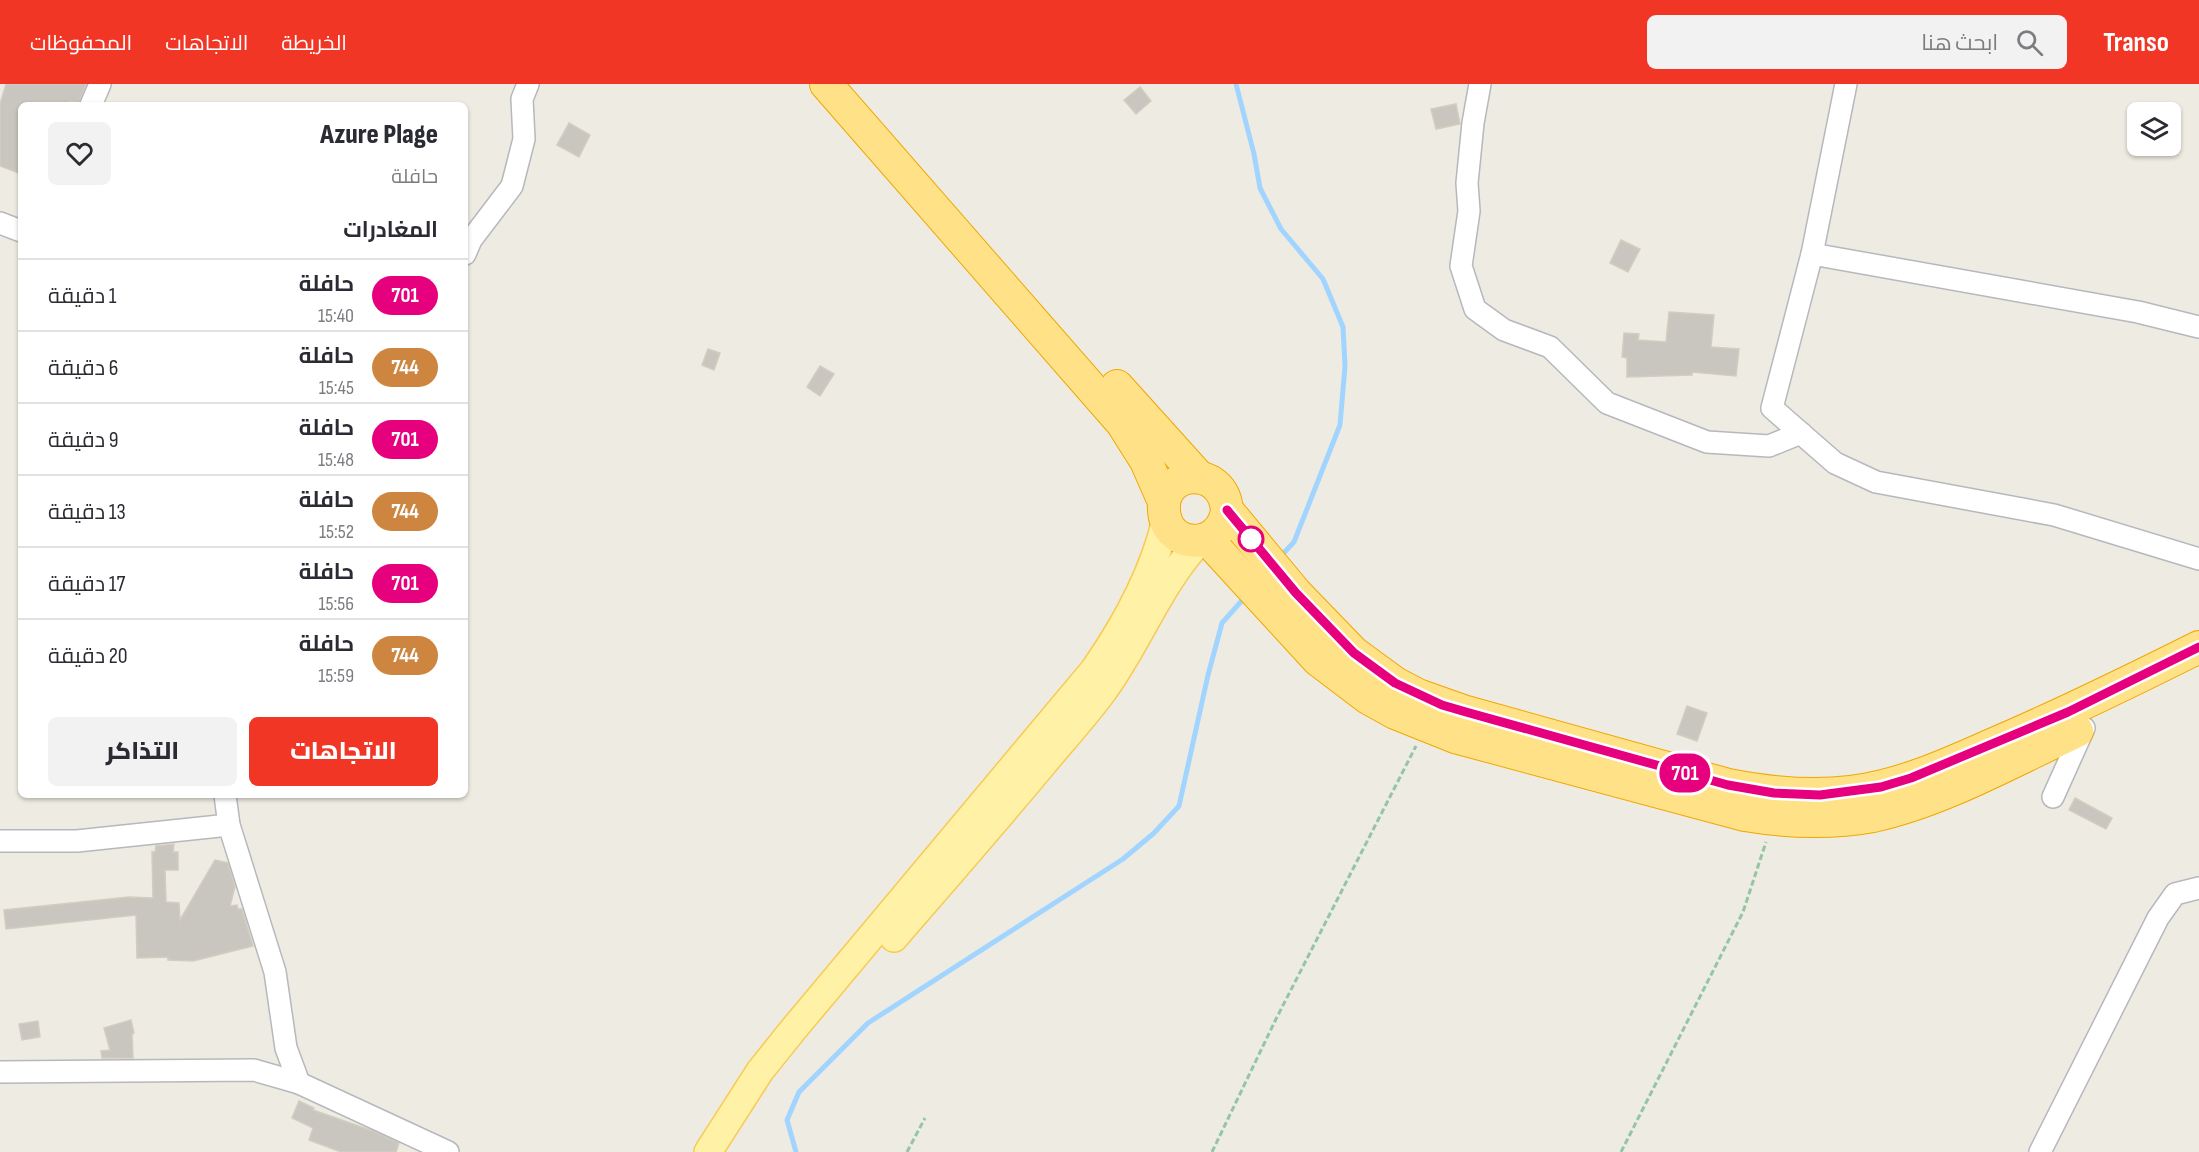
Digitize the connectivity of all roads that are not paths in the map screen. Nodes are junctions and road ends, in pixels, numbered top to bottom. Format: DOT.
graph roads {
  1 [pos="100,84"];
  2 [pos="528,84"];
  3 [pos="826,84"];
  4 [pos="853,84"];
  5 [pos="1480,84"];
  6 [pos="1846,84"];
  7 [pos="92,102"];
  8 [pos="0,223"];
  9 [pos="18,230"];
  10 [pos="468,247"];
  11 [pos="1812,254"];
  12 [pos="2199,327"];
  13 [pos="1801,433"];
  14 [pos="1199,477"];
  15 [pos="1227,510"];
  16 [pos="1165,511"];
  17 [pos="1211,545"];
  18 [pos="2199,559"];
  19 [pos="2199,647"];
  20 [pos="2199,672"];
  21 [pos="2084,728"];
  22 [pos="2053,797"];
  23 [pos="225,798"];
  24 [pos="229,825"];
  25 [pos="0,841"];
  26 [pos="2199,888"];
  27 [pos="0,1072"];
  28 [pos="299,1083"];
  29 [pos="448,1152"];
  30 [pos="708,1152"];
  31 [pos="729,1152"];
  32 [pos="2040,1152"];
  1 -- 7 [label="street"];
  2 -- 10 [label="street"];
  3 -- 16 [label="highway"];
  4 -- 14 [label="highway"];
  5 -- 13 [label="street"];
  6 -- 11 [label="street"];
  8 -- 9 [label="street"];
  11 -- 12 [label="street"];
  11 -- 13 [label="street"];
  13 -- 18 [label="street"];
  14 -- 15 [label="highway"];
  14 -- 16 [label="highway"];
  15 -- 17 [label="highway"];
  15 -- 19 [label="highway"];
  16 -- 17 [label="highway"];
  16 -- 30 [label="main road"];
  17 -- 21 [label="highway"];
  17 -- 31 [label="main road"];
  20 -- 21 [label="highway"];
  21 -- 22 [label="street"];
  23 -- 24 [label="street"];
  24 -- 25 [label="street"];
  24 -- 28 [label="street"];
  26 -- 32 [label="street"];
  27 -- 28 [label="street"];
  28 -- 29 [label="street"];
}
